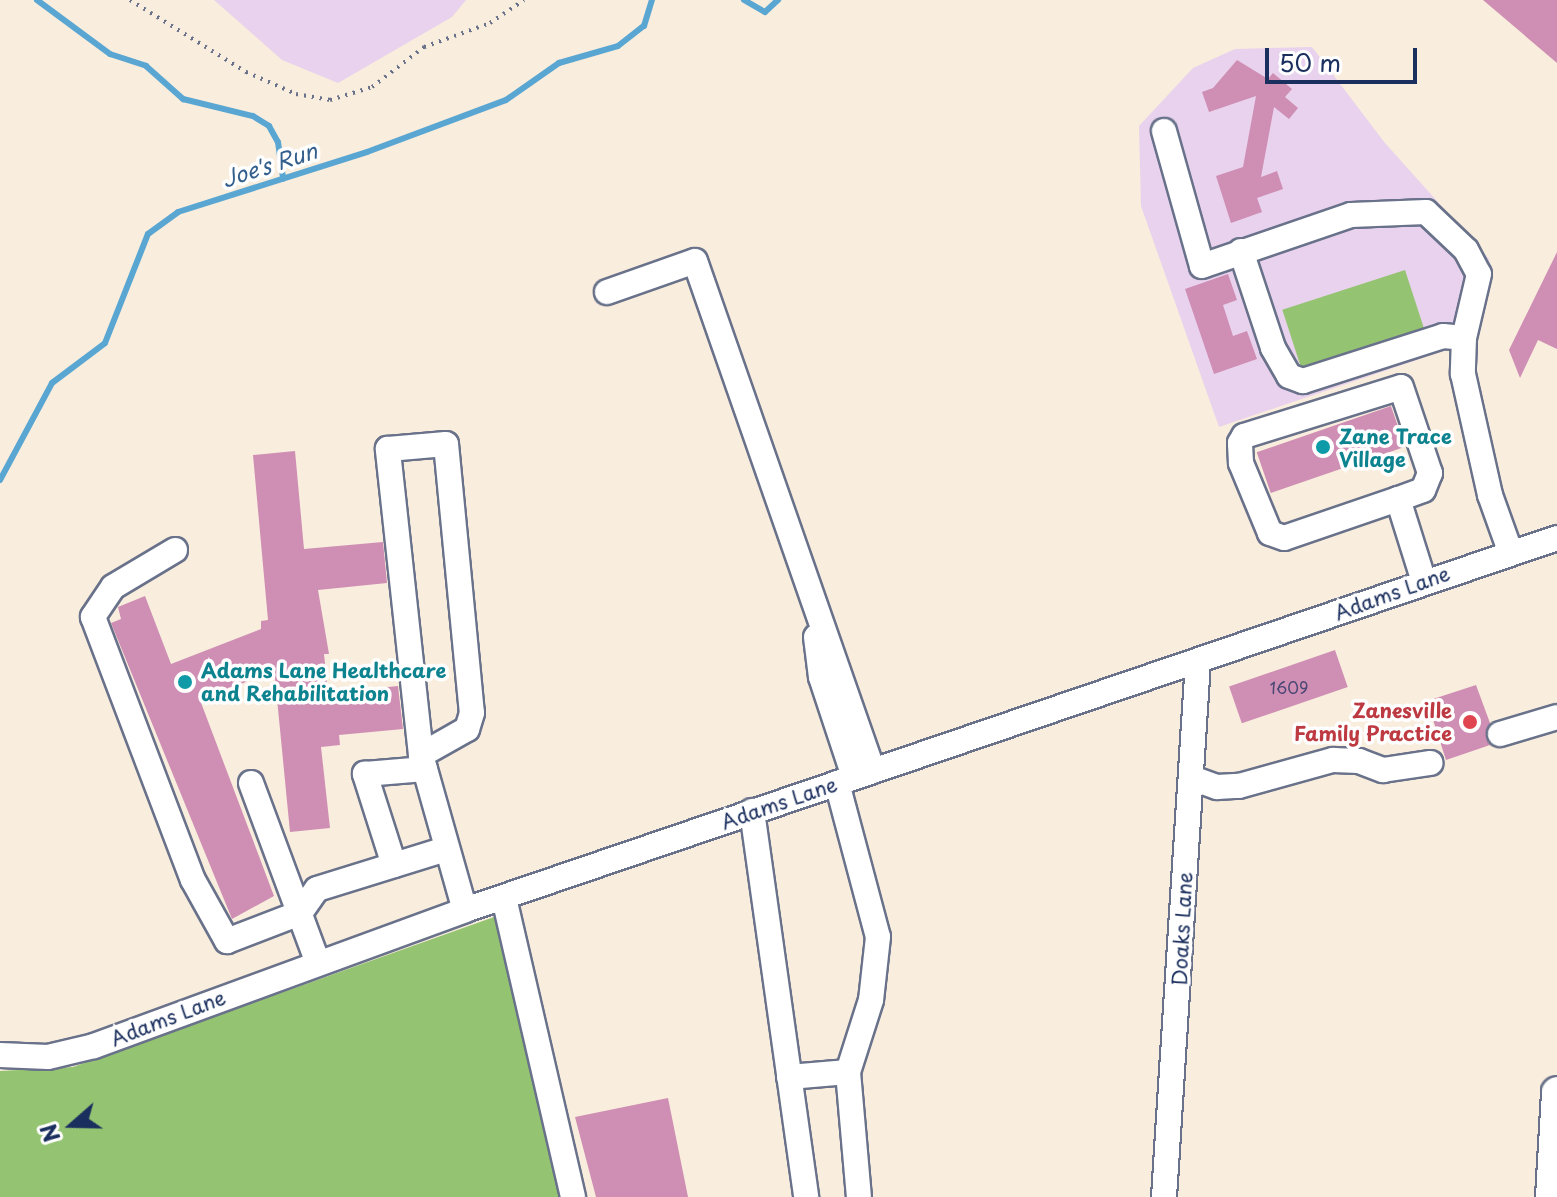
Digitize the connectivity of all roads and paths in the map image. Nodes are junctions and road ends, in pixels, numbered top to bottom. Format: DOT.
graph roads {
  1 [pos="130,0"];
  2 [pos="524,0"];
  3 [pos="1164,131"];
  4 [pos="1241,251"];
  5 [pos="607,292"];
  6 [pos="1464,338"];
  7 [pos="1398,499"];
  8 [pos="1557,538"];
  9 [pos="175,550"];
  10 [pos="1510,551"];
  11 [pos="1424,582"];
  12 [pos="1198,661"];
  13 [pos="1557,717"];
  14 [pos="1500,734"];
  15 [pos="423,762"];
  16 [pos="1430,763"];
  17 [pos="855,777"];
  18 [pos="1192,778"];
  19 [pos="251,783"];
  20 [pos="752,811"];
  21 [pos="446,849"];
  22 [pos="394,865"];
  23 [pos="504,898"];
  24 [pos="465,910"];
  25 [pos="300,913"];
  26 [pos="318,963"];
  27 [pos="0,1055"];
  28 [pos="848,1072"];
  29 [pos="789,1077"];
  30 [pos="1557,1092"];
  31 [pos="573,1197"];
  32 [pos="806,1197"];
  33 [pos="859,1197"];
  34 [pos="1164,1197"];
  35 [pos="1551,1197"];
  1 -- 2 [label="path"];
  3 -- 4 [label="street"];
  4 -- 6 [label="street"];
  4 -- 6 [label="street"];
  5 -- 17 [label="street"];
  6 -- 10 [label="street"];
  7 -- 7 [label="street"];
  7 -- 11 [label="street"];
  8 -- 10 [label="street, Adams Lane"];
  9 -- 25 [label="street"];
  10 -- 11 [label="street, Adams Lane"];
  11 -- 12 [label="street, Adams Lane"];
  12 -- 17 [label="street, Adams Lane"];
  12 -- 18 [label="street, Doaks Lane"];
  13 -- 14 [label="street"];
  15 -- 15 [label="street"];
  15 -- 21 [label="street"];
  15 -- 22 [label="street"];
  16 -- 18 [label="street"];
  17 -- 20 [label="street, Adams Lane"];
  17 -- 28 [label="street"];
  18 -- 34 [label="street, Doaks Lane"];
  19 -- 25 [label="street"];
  20 -- 23 [label="street, Adams Lane"];
  20 -- 29 [label="street"];
  21 -- 22 [label="street"];
  21 -- 24 [label="street"];
  22 -- 25 [label="street"];
  23 -- 24 [label="street, Adams Lane"];
  23 -- 31 [label="street"];
  24 -- 26 [label="street, Adams Lane"];
  25 -- 26 [label="street"];
  26 -- 27 [label="street, Adams Lane"];
  28 -- 29 [label="street"];
  28 -- 33 [label="street"];
  29 -- 32 [label="street"];
  30 -- 35 [label="main road"];
}
